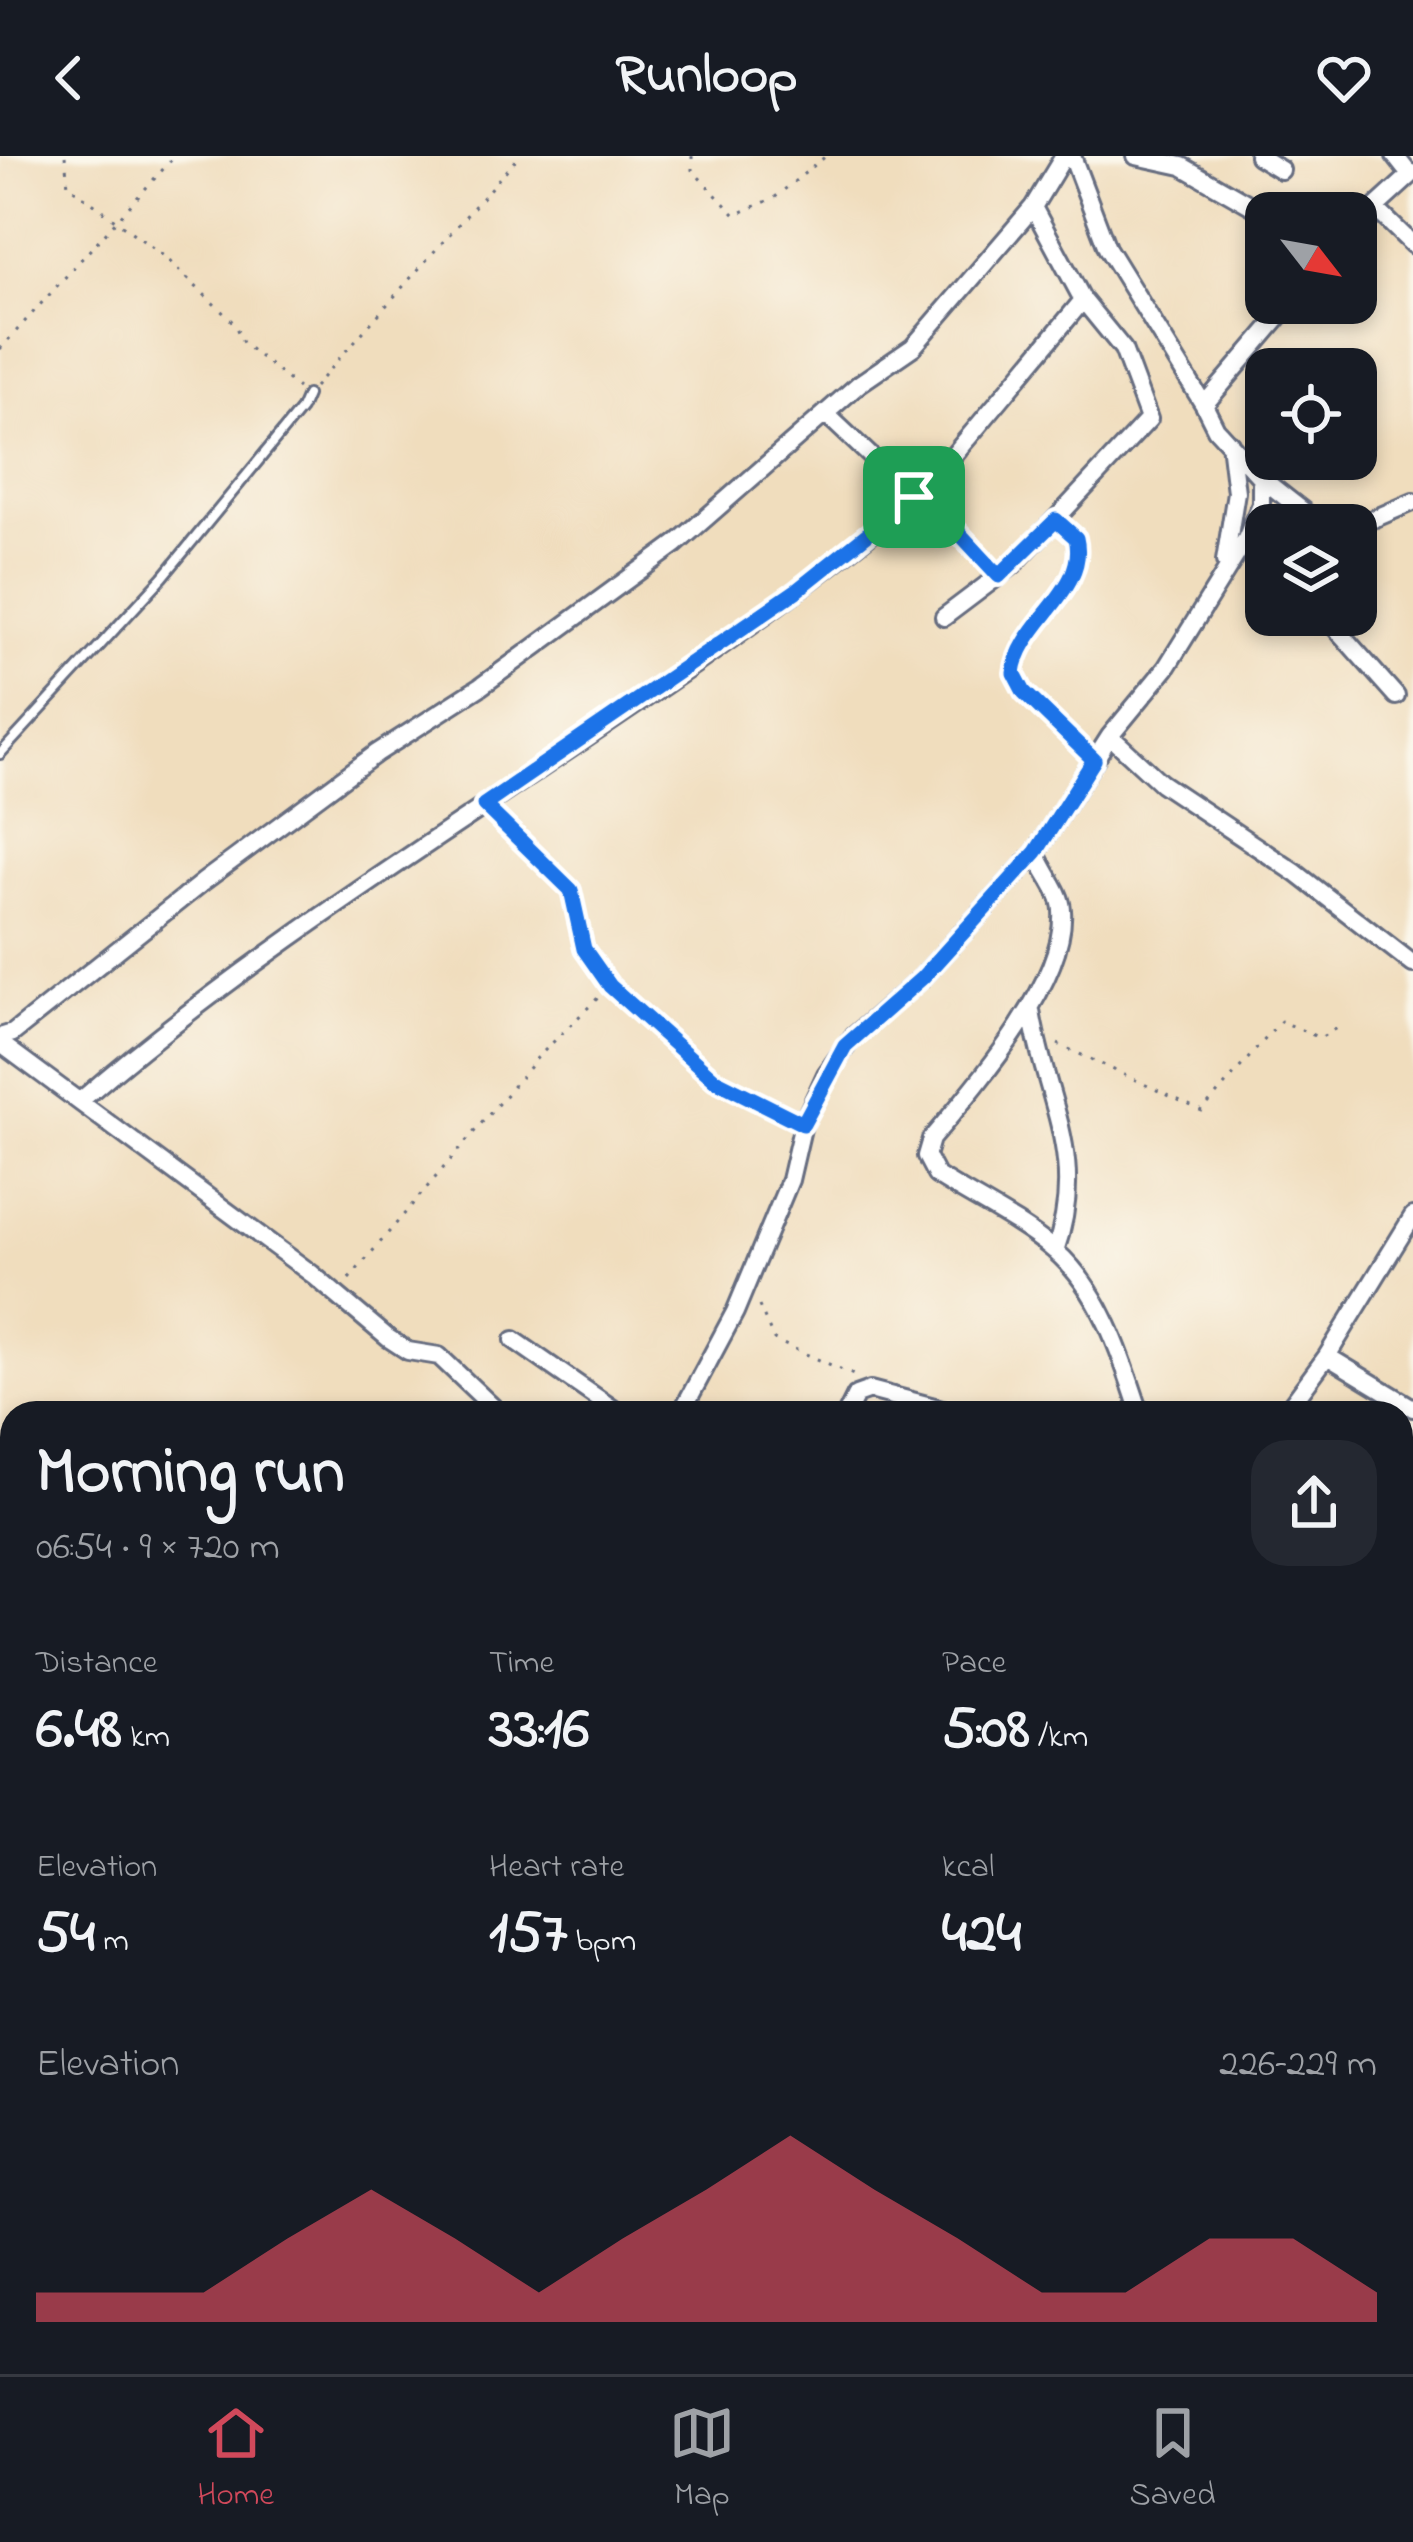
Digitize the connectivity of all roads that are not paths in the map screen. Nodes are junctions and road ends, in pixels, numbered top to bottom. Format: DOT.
graph roads {
  1 [pos="1068,156"];
  2 [pos="1136,156"];
  3 [pos="1258,156"];
  4 [pos="1395,156"];
  5 [pos="1280,170"];
  6 [pos="1412,174"];
  7 [pos="1245,202"];
  8 [pos="1377,206"];
  9 [pos="1033,207"];
  10 [pos="1377,210"];
  11 [pos="1413,245"];
  12 [pos="1083,300"];
  13 [pos="1273,324"];
  14 [pos="307,395"];
  15 [pos="1204,405"];
  16 [pos="826,414"];
  17 [pos="1230,443"];
  18 [pos="1245,455"];
  19 [pos="1264,480"];
  20 [pos="915,497"];
  21 [pos="1413,502"];
  22 [pos="1294,504"];
  23 [pos="1377,517"];
  24 [pos="1245,540"];
  25 [pos="1223,569"];
  26 [pos="944,617"];
  27 [pos="1343,636"];
  28 [pos="1396,696"];
  29 [pos="1111,736"];
  30 [pos="0,754"];
  31 [pos="1036,852"];
  32 [pos="1413,964"];
  33 [pos="1031,1011"];
  34 [pos="0,1040"];
  35 [pos="80,1101"];
  36 [pos="1413,1216"];
  37 [pos="1055,1251"];
  38 [pos="514,1340"];
  39 [pos="1328,1357"];
  40 [pos="486,1401"];
  41 [pos="602,1401"];
  42 [pos="687,1401"];
  43 [pos="853,1401"];
  44 [pos="912,1401"];
  45 [pos="1135,1401"];
  46 [pos="1294,1401"];
  47 [pos="1401,1401"];
  1 -- 9 [label="street"];
  1 -- 15 [label="street"];
  2 -- 7 [label="street"];
  3 -- 5 [label="street"];
  4 -- 6 [label="street"];
  6 -- 8 [label="street"];
  9 -- 12 [label="street"];
  9 -- 16 [label="street"];
  10 -- 11 [label="street"];
  12 -- 20 [label="street"];
  12 -- 26 [label="street"];
  13 -- 15 [label="street"];
  14 -- 30 [label="lane"];
  15 -- 17 [label="street"];
  16 -- 20 [label="street"];
  16 -- 34 [label="street"];
  17 -- 18 [label="street"];
  17 -- 25 [label="street"];
  19 -- 22 [label="street"];
  20 -- 35 [label="street"];
  21 -- 23 [label="street"];
  24 -- 25 [label="street"];
  25 -- 29 [label="street"];
  27 -- 28 [label="street"];
  29 -- 31 [label="street"];
  29 -- 32 [label="street"];
  31 -- 33 [label="street"];
  31 -- 42 [label="street"];
  33 -- 37 [label="street"];
  33 -- 37 [label="street"];
  34 -- 35 [label="street"];
  35 -- 40 [label="street"];
  36 -- 39 [label="street"];
  37 -- 45 [label="street"];
  38 -- 41 [label="street"];
  39 -- 46 [label="street"];
  39 -- 47 [label="street"];
  43 -- 44 [label="street"];
}
